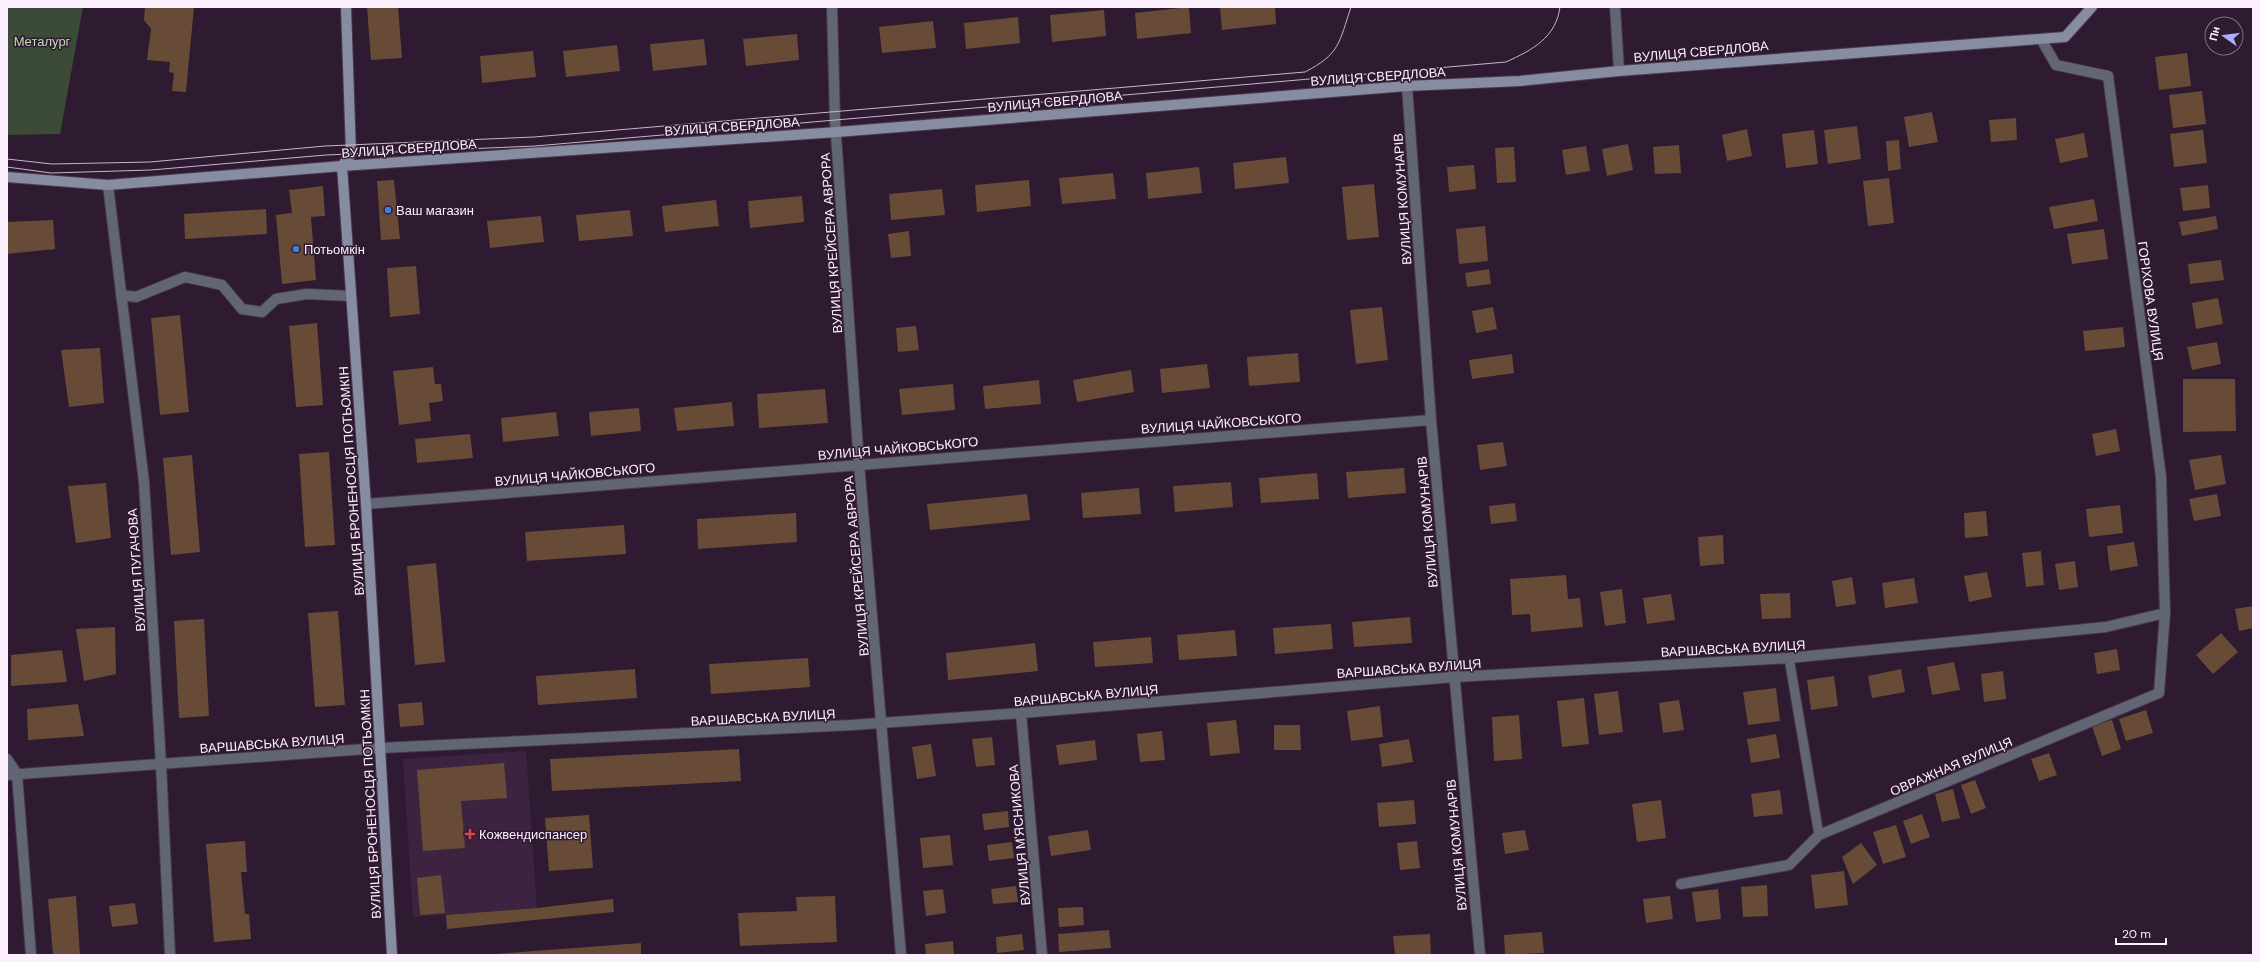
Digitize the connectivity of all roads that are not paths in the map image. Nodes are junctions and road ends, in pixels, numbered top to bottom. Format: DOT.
graph roads {
  1 [pos="346,7"];
  2 [pos="832,7"];
  3 [pos="1615,7"];
  4 [pos="2092,7"];
  5 [pos="2041,39"];
  6 [pos="1619,71"];
  7 [pos="1406,86"];
  8 [pos="837,132"];
  9 [pos="342,166"];
  10 [pos="7,177"];
  11 [pos="108,185"];
  12 [pos="121,295"];
  13 [pos="351,296"];
  14 [pos="1432,420"];
  15 [pos="859,464"];
  16 [pos="366,504"];
  17 [pos="2164,613"];
  18 [pos="1789,658"];
  19 [pos="1454,677"];
  20 [pos="1021,713"];
  21 [pos="883,723"];
  22 [pos="380,748"];
  23 [pos="7,759"];
  24 [pos="161,764"];
  25 [pos="12,775"];
  26 [pos="1819,835"];
  27 [pos="1681,884"];
  28 [pos="31,955"];
  29 [pos="170,955"];
  30 [pos="392,955"];
  31 [pos="901,955"];
  32 [pos="1042,955"];
  33 [pos="1480,955"];
  1 -- 9 [label="street, ВУЛИЦЯ БРОНЕНОСЦЯ ПОТЬОМКІН"];
  2 -- 8 [label="street, ВУЛИЦЯ КРЕЙСЕРА АВРОРА"];
  3 -- 6 [label="street"];
  4 -- 5 [label="street, ВУЛИЦЯ СВЕРДЛОВА"];
  5 -- 6 [label="street, ВУЛИЦЯ СВЕРДЛОВА"];
  5 -- 17 [label="street, ГОРІХОВА ВУЛИЦЯ"];
  6 -- 7 [label="street, ВУЛИЦЯ СВЕРДЛОВА"];
  7 -- 8 [label="street, ВУЛИЦЯ СВЕРДЛОВА"];
  7 -- 14 [label="street, ВУЛИЦЯ КОМУНАРІВ"];
  8 -- 9 [label="street, ВУЛИЦЯ СВЕРДЛОВА"];
  8 -- 15 [label="street, ВУЛИЦЯ КРЕЙСЕРА АВРОРА"];
  9 -- 11 [label="street, ВУЛИЦЯ СВЕРДЛОВА"];
  9 -- 13 [label="street, ВУЛИЦЯ БРОНЕНОСЦЯ ПОТЬОМКІН"];
  10 -- 11 [label="street, ВУЛИЦЯ СВЕРДЛОВА"];
  11 -- 12 [label="street, ВУЛИЦЯ ПУГАЧОВА"];
  12 -- 13 [label="street"];
  12 -- 24 [label="street, ВУЛИЦЯ ПУГАЧОВА"];
  13 -- 16 [label="street, ВУЛИЦЯ БРОНЕНОСЦЯ ПОТЬОМКІН"];
  14 -- 15 [label="street, ВУЛИЦЯ ЧАЙКОВСЬКОГО"];
  14 -- 19 [label="street, ВУЛИЦЯ КОМУНАРІВ"];
  15 -- 16 [label="street, ВУЛИЦЯ ЧАЙКОВСЬКОГО"];
  15 -- 21 [label="street, ВУЛИЦЯ КРЕЙСЕРА АВРОРА"];
  16 -- 22 [label="street, ВУЛИЦЯ БРОНЕНОСЦЯ ПОТЬОМКІН"];
  17 -- 18 [label="street, ВАРШАВСЬКА ВУЛИЦЯ"];
  17 -- 26 [label="street, ОВРАЖНАЯ ВУЛИЦЯ"];
  18 -- 19 [label="street, ВАРШАВСЬКА ВУЛИЦЯ"];
  18 -- 26 [label="lane"];
  19 -- 20 [label="street, ВАРШАВСЬКА ВУЛИЦЯ"];
  19 -- 33 [label="street, ВУЛИЦЯ КОМУНАРІВ"];
  20 -- 21 [label="street, ВАРШАВСЬКА ВУЛИЦЯ"];
  20 -- 32 [label="street, ВУЛИЦЯ М'ЯСНИКОВА"];
  21 -- 22 [label="street, ВАРШАВСЬКА ВУЛИЦЯ"];
  21 -- 31 [label="street, ВУЛИЦЯ КРЕЙСЕРА АВРОРА"];
  22 -- 24 [label="street, ВАРШАВСЬКА ВУЛИЦЯ"];
  22 -- 30 [label="street, ВУЛИЦЯ БРОНЕНОСЦЯ ПОТЬОМКІН"];
  23 -- 25 [label="street"];
  24 -- 25 [label="street, ВАРШАВСЬКА ВУЛИЦЯ"];
  24 -- 29 [label="street, ВУЛИЦЯ ПУГАЧОВА"];
  25 -- 28 [label="street"];
  26 -- 27 [label="street, ОВРАЖНАЯ ВУЛИЦЯ"];
}
